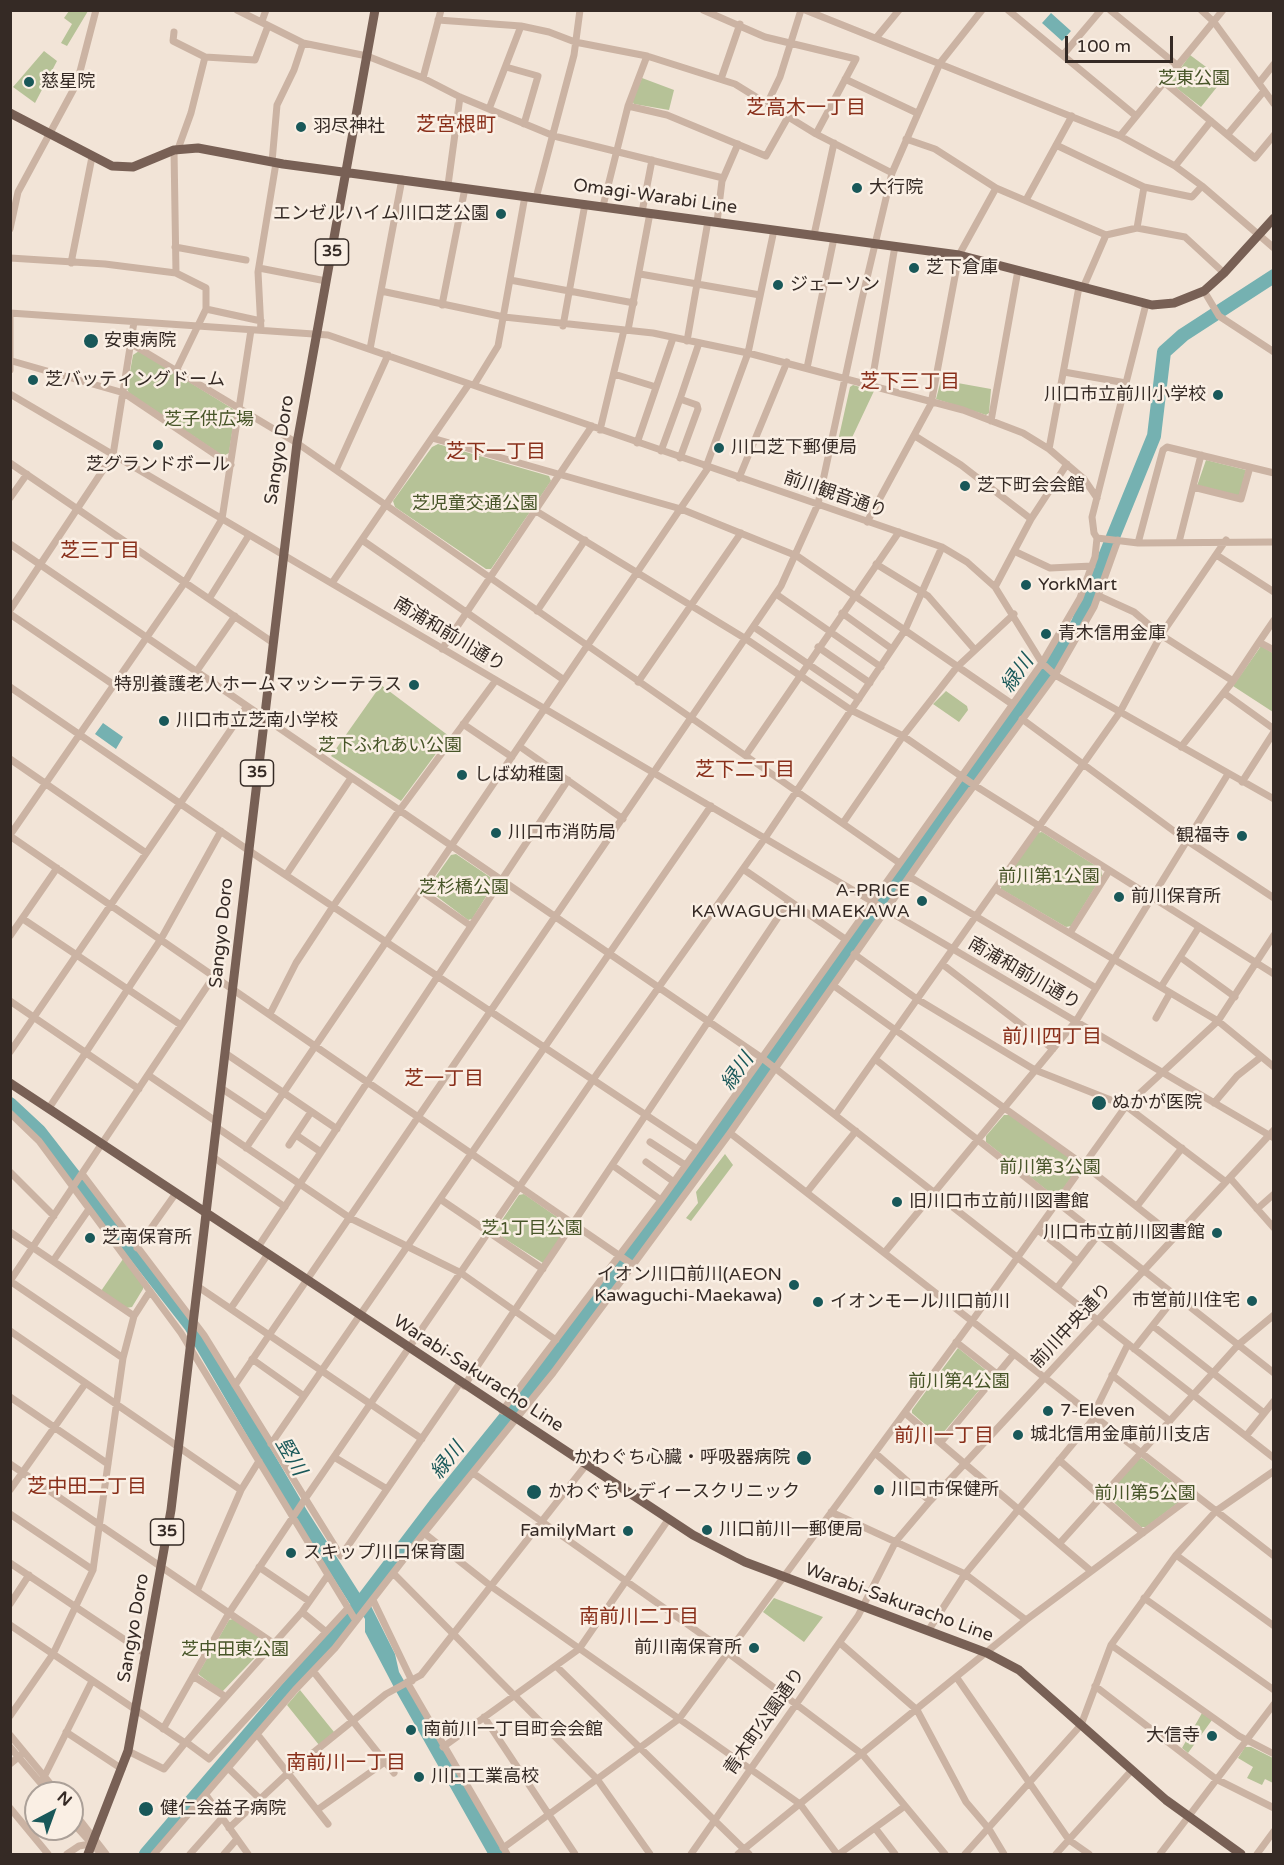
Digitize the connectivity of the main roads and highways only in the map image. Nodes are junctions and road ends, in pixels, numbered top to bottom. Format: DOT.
graph roads {
  1 [pos="375,10"];
  2 [pos="10,113"];
  3 [pos="346,171"];
  4 [pos="1274,218"];
  5 [pos="10,1083"];
  6 [pos="207,1214"];
  7 [pos="91,1845"];
  8 [pos="1240,1854"];
  1 -- 3 [label="main road, Sangyo Doro / 35"];
  2 -- 3 [label="main road, Omagi-Warabi Line"];
  3 -- 4 [label="main road, Omagi-Warabi Line"];
  3 -- 6 [label="main road, Sangyo Doro / 35"];
  5 -- 6 [label="main road, Warabi-Sakuracho Line"];
  6 -- 7 [label="main road, Sangyo Doro / 35"];
  6 -- 8 [label="main road, Warabi-Sakuracho Line"];
}
